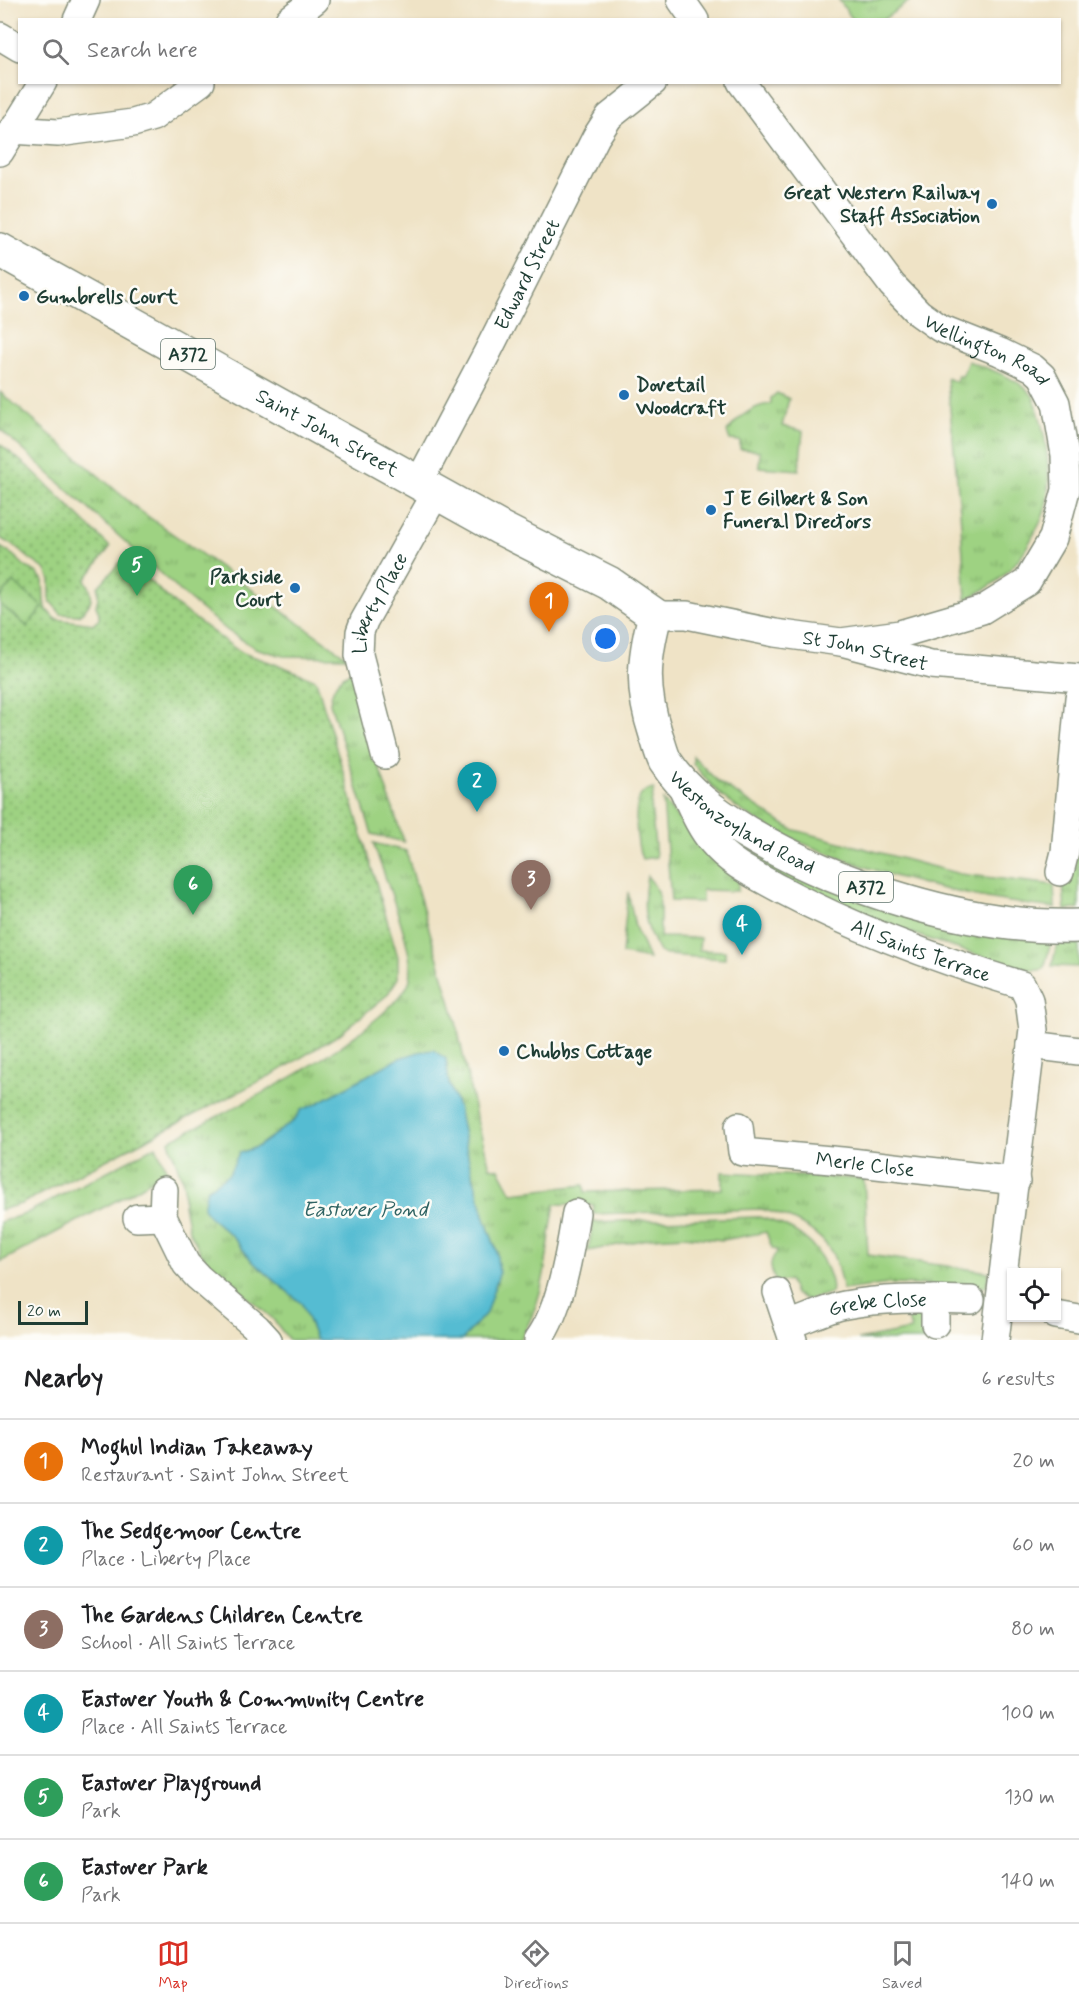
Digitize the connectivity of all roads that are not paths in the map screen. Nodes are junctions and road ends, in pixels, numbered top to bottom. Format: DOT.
graph roads {
  1 [pos="86,0"];
  2 [pos="315,0"];
  3 [pos="681,0"];
  4 [pos="78,18"];
  5 [pos="292,18"];
  6 [pos="694,18"];
  7 [pos="0,36"];
  8 [pos="18,47"];
  9 [pos="42,84"];
  10 [pos="198,84"];
  11 [pos="650,84"];
  12 [pos="742,84"];
  13 [pos="6,141"];
  14 [pos="0,250"];
  15 [pos="428,488"];
  16 [pos="655,615"];
  17 [pos="841,642"];
  18 [pos="1079,678"];
  19 [pos="1079,698"];
  20 [pos="385,755"];
  21 [pos="679,780"];
  22 [pos="1060,872"];
  23 [pos="1079,926"];
  24 [pos="1031,1046"];
  25 [pos="1079,1051"];
  26 [pos="739,1126"];
  27 [pos="1016,1181"];
  28 [pos="165,1190"];
  29 [pos="576,1213"];
  30 [pos="777,1292"];
  31 [pos="971,1300"];
  32 [pos="1005,1308"];
  33 [pos="1061,1317"];
  34 [pos="1079,1319"];
  35 [pos="790,1333"];
  36 [pos="547,1337"];
  37 [pos="268,1340"];
  38 [pos="995,1340"];
  1 -- 4 [label="street"];
  2 -- 5 [label="street"];
  3 -- 6 [label="street"];
  7 -- 8 [label="street"];
  9 -- 13 [label="street"];
  10 -- 13 [label="street"];
  11 -- 15 [label="street, Edward Street"];
  12 -- 17 [label="street, Wellington Road"];
  14 -- 15 [label="main road, Saint John Street / A372"];
  15 -- 16 [label="main road, Saint John Street / A372"];
  15 -- 20 [label="street, Liberty Place"];
  16 -- 17 [label="street, St John Street"];
  16 -- 21 [label="main road, Westonzoyland Road / A372"];
  17 -- 18 [label="street, St John Street"];
  19 -- 22 [label="street"];
  21 -- 23 [label="main road, Westonzoyland Road / A372"];
  21 -- 24 [label="street, All Saints Terrace"];
  24 -- 25 [label="street"];
  24 -- 27 [label="street, All Saints Terrace"];
  26 -- 27 [label="street, Merle Close"];
  27 -- 32 [label="street, All Saints Terrace"];
  28 -- 37 [label="street"];
  29 -- 36 [label="street"];
  30 -- 35 [label="street, Grebe Close"];
  31 -- 35 [label="street, Grebe Close"];
  32 -- 38 [label="street, All Saints Terrace"];
  33 -- 34 [label="street"];
}
